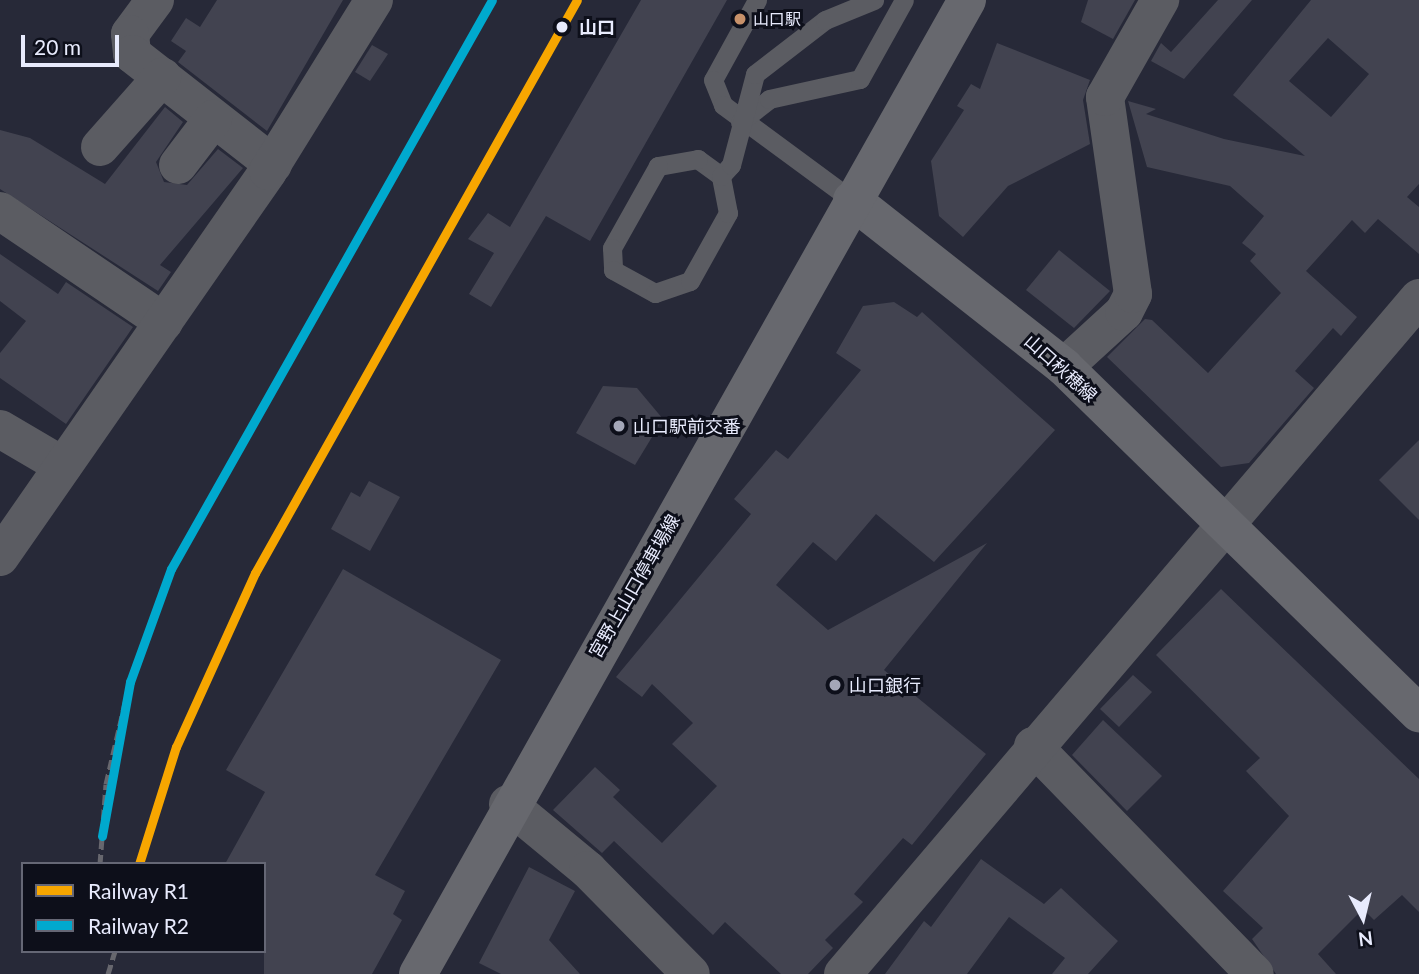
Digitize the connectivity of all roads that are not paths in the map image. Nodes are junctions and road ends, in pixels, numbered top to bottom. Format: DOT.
graph roads {
  1 [pos="155,0"];
  2 [pos="374,0"];
  3 [pos="757,0"];
  4 [pos="874,0"];
  5 [pos="904,0"];
  6 [pos="967,0"];
  7 [pos="1160,0"];
  8 [pos="162,77"];
  9 [pos="213,119"];
  10 [pos="740,121"];
  11 [pos="100,147"];
  12 [pos="273,164"];
  13 [pos="178,165"];
  14 [pos="721,176"];
  15 [pos="852,200"];
  16 [pos="0,211"];
  17 [pos="1419,298"];
  18 [pos="164,322"];
  19 [pos="1065,367"];
  20 [pos="0,429"];
  21 [pos="63,466"];
  22 [pos="1226,526"];
  23 [pos="0,558"];
  24 [pos="1419,714"];
  25 [pos="1033,746"];
  26 [pos="508,804"];
  27 [pos="1239,969"];
  28 [pos="418,974"];
  29 [pos="691,974"];
  30 [pos="843,974"];
  1 -- 8 [label="street"];
  2 -- 12 [label="street"];
  3 -- 10 [label="lane"];
  4 -- 10 [label="lane"];
  5 -- 10 [label="lane"];
  6 -- 15 [label="main road"];
  7 -- 19 [label="street"];
  8 -- 9 [label="street"];
  8 -- 11 [label="street"];
  9 -- 12 [label="street"];
  9 -- 13 [label="street"];
  10 -- 14 [label="lane"];
  10 -- 15 [label="lane"];
  12 -- 18 [label="street"];
  14 -- 14 [label="lane"];
  15 -- 19 [label="main road, 山口秋穂線"];
  15 -- 26 [label="main road, 宮野上山口停車場線"];
  16 -- 18 [label="street"];
  17 -- 22 [label="street"];
  18 -- 21 [label="street"];
  19 -- 22 [label="main road, 山口秋穂線"];
  20 -- 21 [label="street"];
  21 -- 23 [label="street"];
  22 -- 24 [label="main road, 山口秋穂線"];
  22 -- 25 [label="street"];
  25 -- 27 [label="street"];
  25 -- 30 [label="street"];
  26 -- 28 [label="main road, 宮野上山口停車場線"];
  26 -- 29 [label="street"];
}
